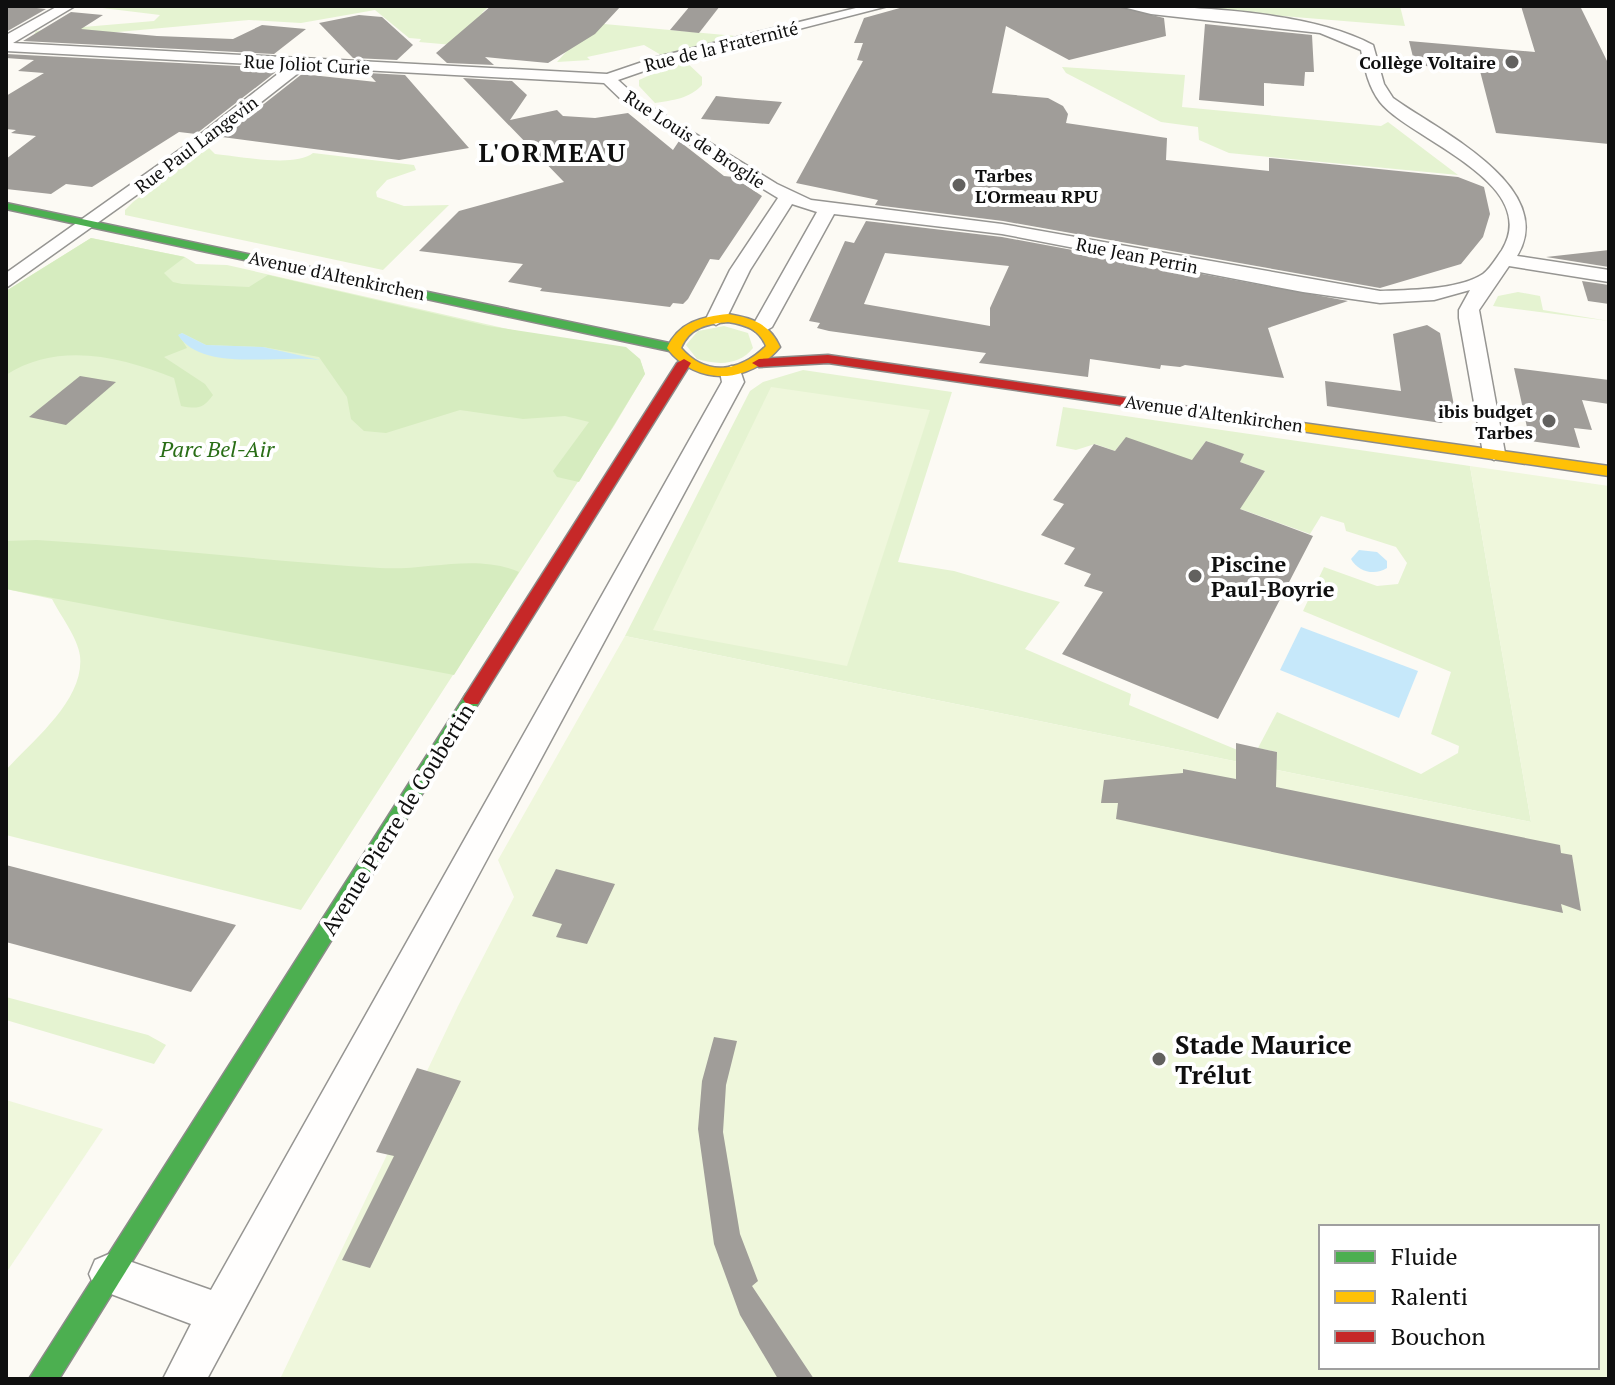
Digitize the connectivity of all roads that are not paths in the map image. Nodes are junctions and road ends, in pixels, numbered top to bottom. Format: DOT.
graph roads {
  1 [pos="68,6"];
  2 [pos="881,6"];
  3 [pos="1126,6"];
  4 [pos="6,41"];
  5 [pos="6,47"];
  6 [pos="301,64"];
  7 [pos="608,79"];
  8 [pos="787,198"];
  9 [pos="6,206"];
  10 [pos="828,208"];
  11 [pos="91,223"];
  12 [pos="1505,258"];
  13 [pos="1609,276"];
  14 [pos="1486,279"];
  15 [pos="6,282"];
  16 [pos="1434,294"];
  17 [pos="1468,312"];
  18 [pos="716,319"];
  19 [pos="690,326"];
  20 [pos="584,328"];
  21 [pos="767,333"];
  22 [pos="679,356"];
  23 [pos="828,359"];
  24 [pos="745,367"];
  25 [pos="1494,453"];
  26 [pos="1606,470"];
  27 [pos="109,1274"];
  28 [pos="220,1314"];
  29 [pos="43,1379"];
  30 [pos="184,1379"];
  1 -- 4 [label="street"];
  2 -- 7 [label="street, Rue de la Fraternité"];
  3 -- 12 [label="street"];
  5 -- 6 [label="street, Rue Joliot Curie"];
  6 -- 7 [label="street, Rue Joliot Curie"];
  6 -- 11 [label="street, Rue Paul Langevin"];
  7 -- 8 [label="street, Rue Louis de Broglie"];
  8 -- 10 [label="street, Rue Jean Perrin"];
  8 -- 18 [label="street, Rue Louis de Broglie"];
  9 -- 11 [label="street, Avenue d'Altenkirchen"];
  10 -- 16 [label="street, Rue Jean Perrin"];
  10 -- 21 [label="street"];
  11 -- 15 [label="street, Rue Paul Langevin"];
  11 -- 20 [label="street, Avenue d'Altenkirchen"];
  12 -- 13 [label="street"];
  12 -- 14 [label="street"];
  14 -- 16 [label="street, Rue Jean Perrin"];
  14 -- 17 [label="street"];
  16 -- 17 [label="street"];
  17 -- 25 [label="street"];
  18 -- 19 [label="street, Avenue d'Altenkirchen"];
  18 -- 21 [label="street, Avenue d'Altenkirchen"];
  19 -- 20 [label="street, Avenue d'Altenkirchen"];
  19 -- 22 [label="street, Avenue Pierre de Coubertin"];
  20 -- 22 [label="street, Avenue d'Altenkirchen"];
  21 -- 23 [label="street, Avenue d'Altenkirchen"];
  21 -- 24 [label="street"];
  22 -- 24 [label="street, Avenue d'Altenkirchen"];
  22 -- 27 [label="street, Avenue Pierre de Coubertin"];
  23 -- 24 [label="street, Avenue d'Altenkirchen"];
  23 -- 25 [label="street, Avenue d'Altenkirchen"];
  24 -- 28 [label="street"];
  25 -- 26 [label="street, Avenue d'Altenkirchen"];
  27 -- 28 [label="street"];
  27 -- 29 [label="street, Avenue Pierre de Coubertin"];
  28 -- 30 [label="street"];
}
